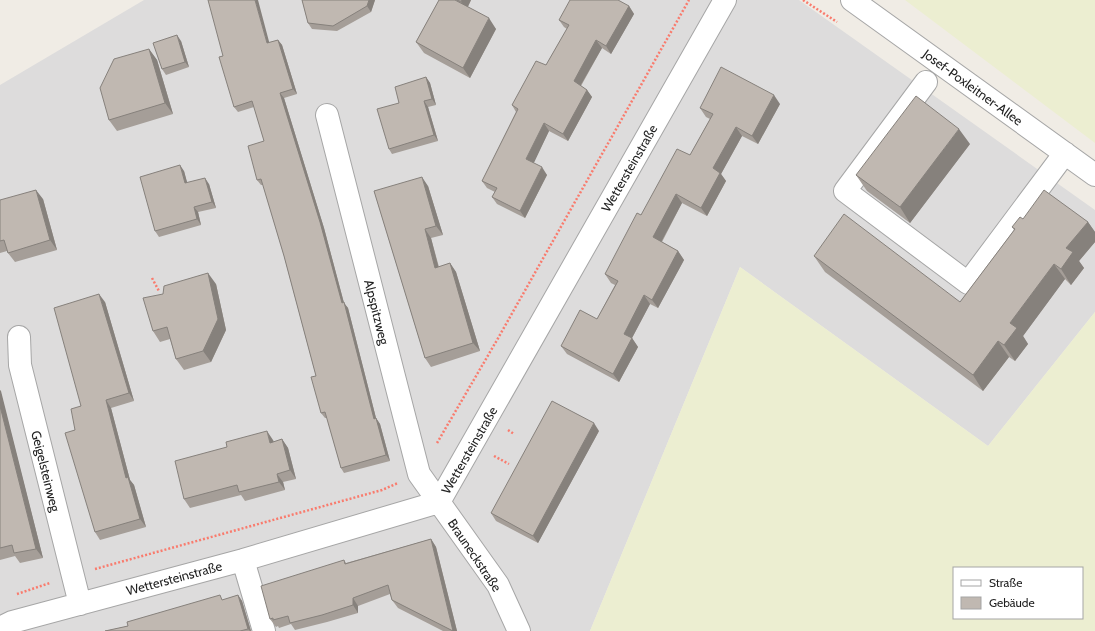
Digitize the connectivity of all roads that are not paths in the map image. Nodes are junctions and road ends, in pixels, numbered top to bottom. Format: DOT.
graph roads {
  1 [pos="726,0"];
  2 [pos="852,0"];
  3 [pos="926,82"];
  4 [pos="327,115"];
  5 [pos="1064,153"];
  6 [pos="1095,175"];
  7 [pos="19,336"];
  8 [pos="439,502"];
  9 [pos="243,560"];
  10 [pos="80,604"];
  11 [pos="0,628"];
  12 [pos="264,631"];
  13 [pos="519,631"];
  1 -- 8 [label="street, Wettersteinstraße"];
  2 -- 5 [label="street, Josef-Poxleitner-Allee"];
  3 -- 5 [label="street"];
  4 -- 8 [label="street, Alpspitzweg"];
  5 -- 6 [label="street, Josef-Poxleitner-Allee"];
  7 -- 10 [label="street, Geigelsteinweg"];
  8 -- 9 [label="street, Wettersteinstraße"];
  8 -- 13 [label="street, Brauneckstraße"];
  9 -- 10 [label="street, Wettersteinstraße"];
  9 -- 12 [label="street"];
  10 -- 11 [label="street, Wettersteinstraße"];
}
